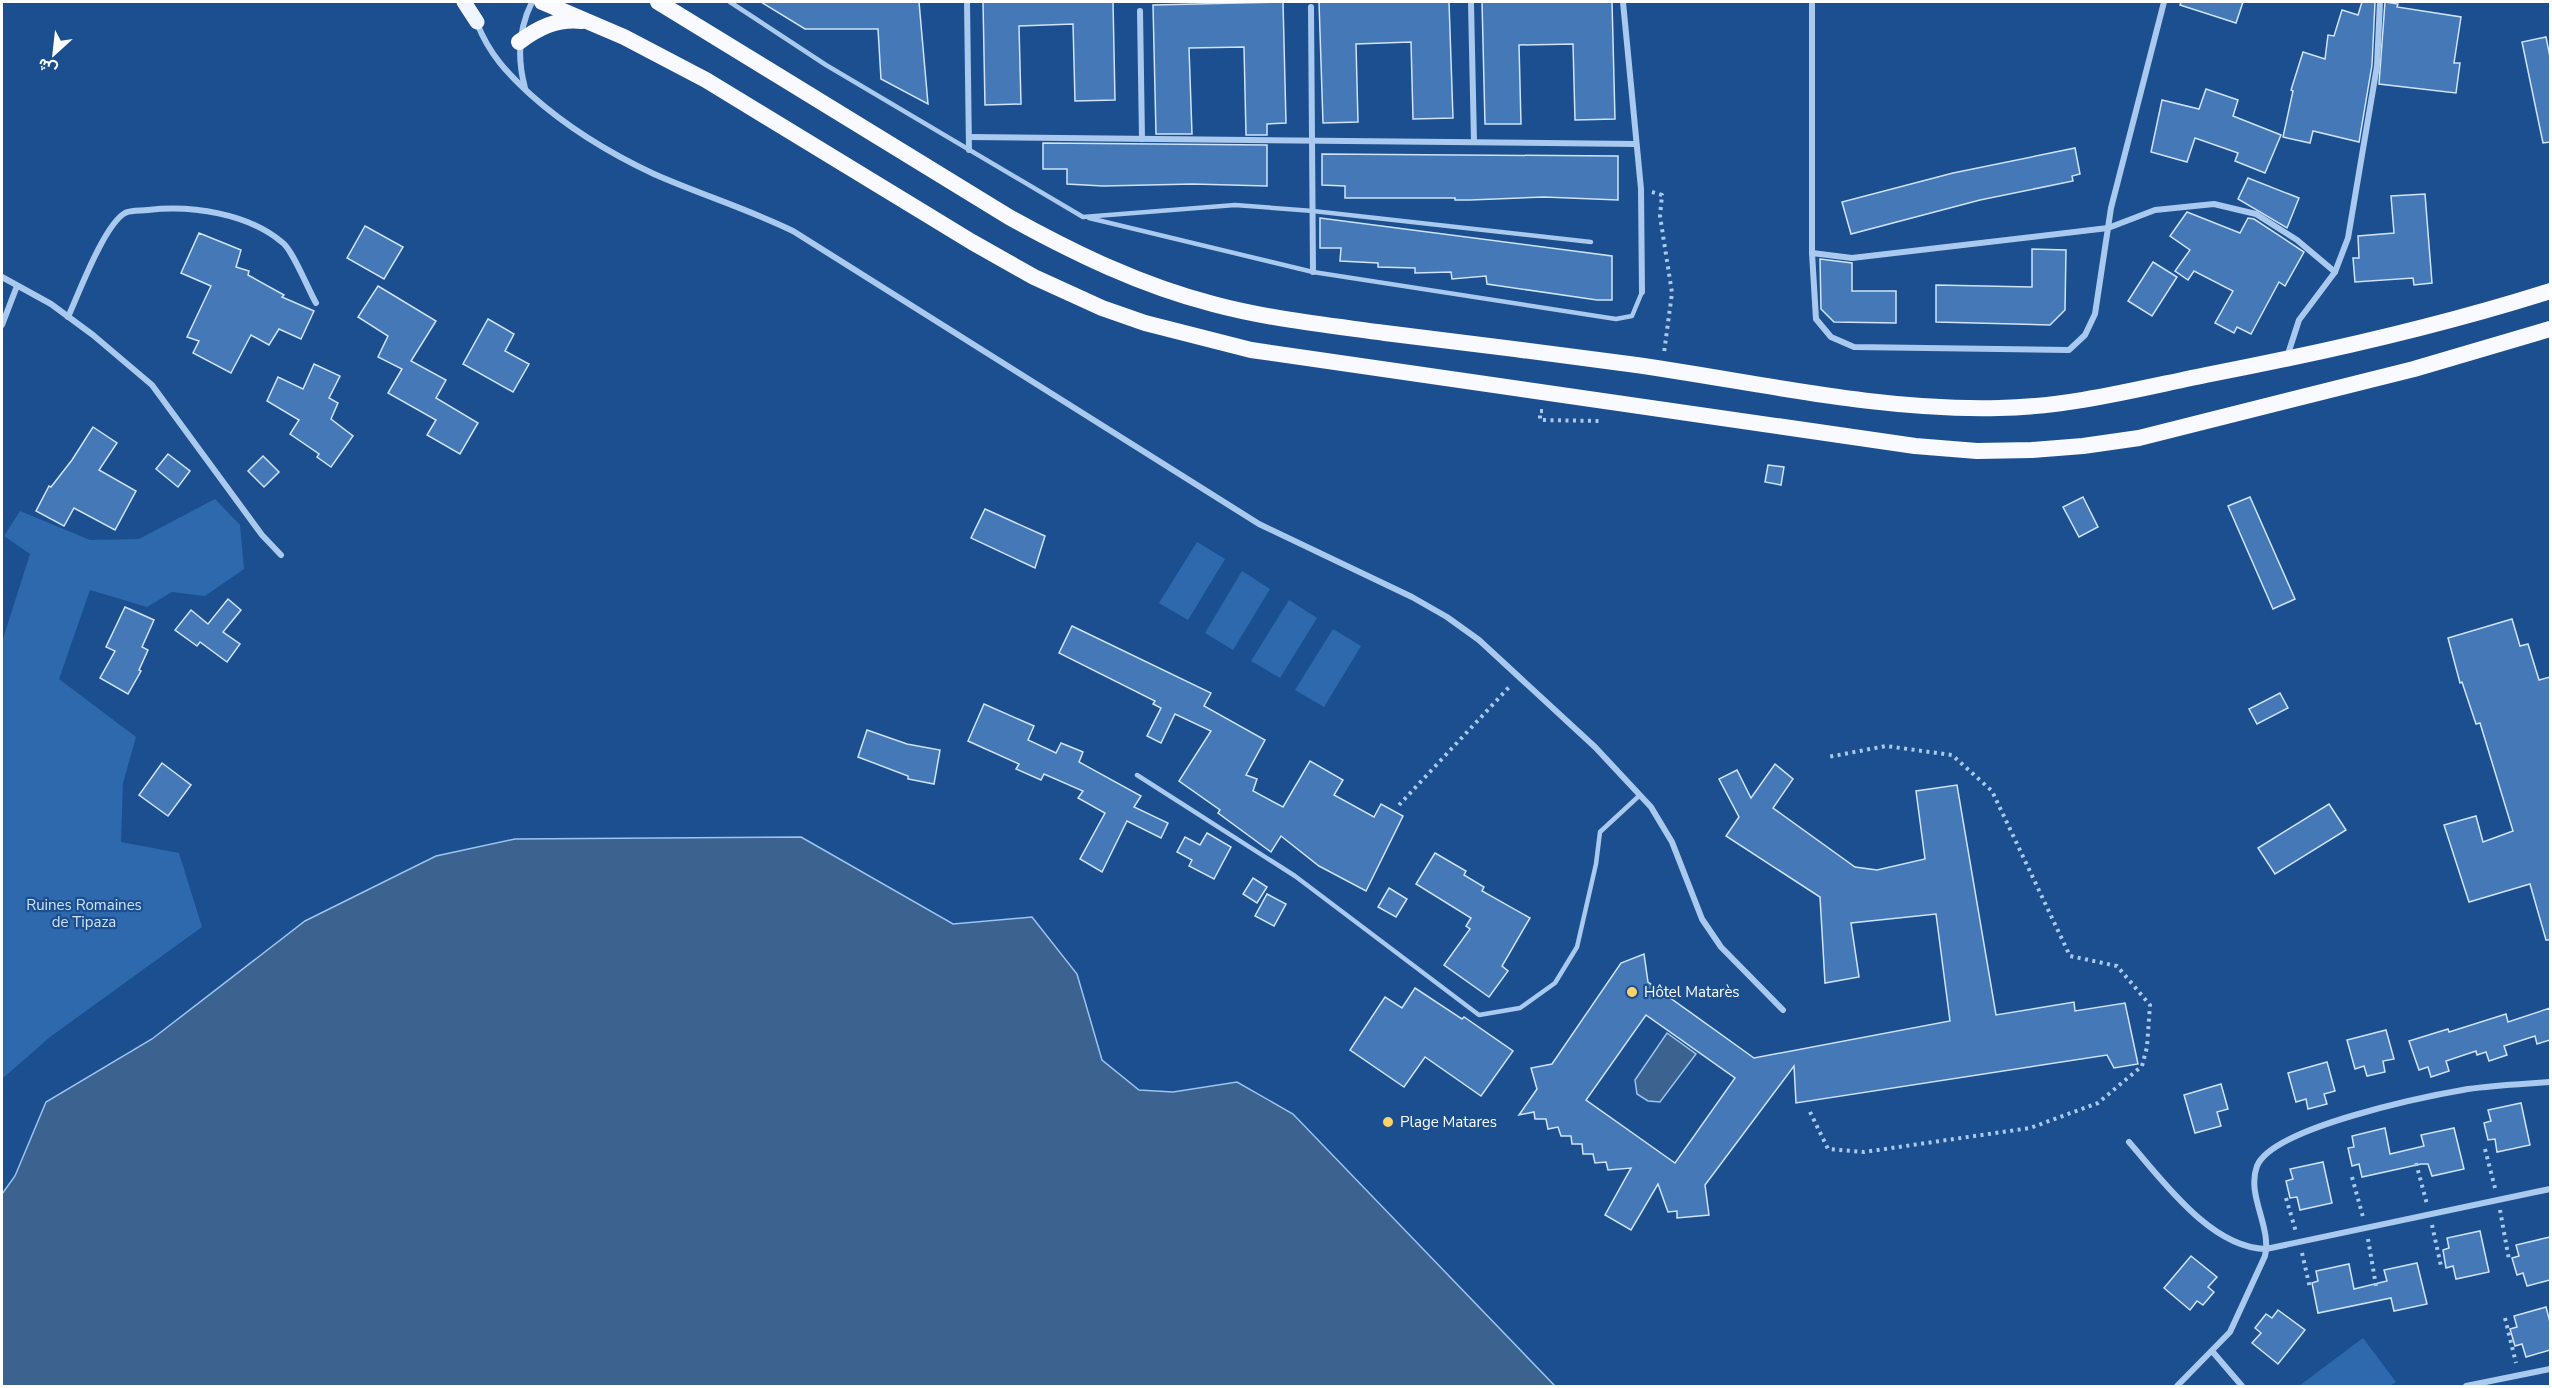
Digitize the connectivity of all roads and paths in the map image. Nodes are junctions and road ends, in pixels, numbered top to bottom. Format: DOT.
graph roads {
  1 [pos="464,2"];
  2 [pos="474,2"];
  3 [pos="532,2"];
  4 [pos="542,2"];
  5 [pos="658,2"];
  6 [pos="730,2"];
  7 [pos="967,2"];
  8 [pos="1623,2"];
  9 [pos="1812,2"];
  10 [pos="2164,2"];
  11 [pos="2380,2"];
  12 [pos="1471,3"];
  13 [pos="1311,7"];
  14 [pos="1140,11"];
  15 [pos="477,22"];
  16 [pos="595,23"];
  17 [pos="519,42"];
  18 [pos="525,89"];
  19 [pos="969,137"];
  20 [pos="1142,139"];
  21 [pos="1314,141"];
  22 [pos="1474,142"];
  23 [pos="1635,144"];
  24 [pos="969,150"];
  25 [pos="1314,211"];
  26 [pos="1660,216"];
  27 [pos="1083,217"];
  28 [pos="2108,228"];
  29 [pos="1591,242"];
  30 [pos="1812,253"];
  31 [pos="1313,272"];
  32 [pos="2335,272"];
  33 [pos="2,277"];
  34 [pos="17,286"];
  35 [pos="2550,291"];
  36 [pos="1642,292"];
  37 [pos="1672,293"];
  38 [pos="316,303"];
  39 [pos="68,317"];
  40 [pos="2,325"];
  41 [pos="2550,328"];
  42 [pos="2286,361"];
  43 [pos="281,555"];
  44 [pos="1519,677"];
  45 [pos="1828,757"];
  46 [pos="1137,775"];
  47 [pos="1640,795"];
  48 [pos="1398,805"];
  49 [pos="1783,1010"];
  50 [pos="2550,1082"];
  51 [pos="1810,1112"];
  52 [pos="2129,1142"];
  53 [pos="2550,1189"];
  54 [pos="2266,1249"];
  55 [pos="2505,1318"];
  56 [pos="2212,1351"];
  57 [pos="2550,1369"];
  58 [pos="2519,1376"];
  59 [pos="2176,1386"];
  60 [pos="2242,1386"];
  61 [pos="2466,1386"];
  1 -- 15 [label="main road"];
  2 -- 15 [label="street"];
  3 -- 17 [label="street"];
  4 -- 16 [label="highway"];
  5 -- 42 [label="highway"];
  6 -- 24 [label="lane"];
  7 -- 19 [label="street"];
  8 -- 23 [label="street"];
  9 -- 30 [label="street"];
  10 -- 28 [label="street"];
  11 -- 32 [label="street"];
  12 -- 22 [label="street"];
  13 -- 21 [label="street"];
  14 -- 20 [label="street"];
  15 -- 18 [label="street"];
  16 -- 17 [label="highway"];
  16 -- 41 [label="highway"];
  17 -- 18 [label="street"];
  18 -- 44 [label="street"];
  19 -- 20 [label="street"];
  19 -- 24 [label="street"];
  20 -- 21 [label="street"];
  21 -- 22 [label="street"];
  21 -- 25 [label="street"];
  22 -- 23 [label="street"];
  23 -- 36 [label="street"];
  24 -- 27 [label="lane"];
  25 -- 27 [label="lane"];
  25 -- 29 [label="lane"];
  25 -- 31 [label="street"];
  26 -- 37 [label="path"];
  27 -- 31 [label="lane"];
  28 -- 30 [label="street"];
  28 -- 30 [label="street"];
  28 -- 32 [label="street"];
  31 -- 36 [label="lane"];
  32 -- 42 [label="street"];
  33 -- 34 [label="street"];
  34 -- 39 [label="street"];
  34 -- 40 [label="street"];
  35 -- 42 [label="highway"];
  38 -- 39 [label="street"];
  39 -- 43 [label="street"];
  44 -- 47 [label="street"];
  44 -- 48 [label="path"];
  45 -- 51 [label="path"];
  46 -- 47 [label="lane"];
  47 -- 49 [label="street"];
  50 -- 54 [label="street"];
  52 -- 54 [label="street"];
  53 -- 54 [label="street"];
  54 -- 56 [label="street"];
  55 -- 58 [label="path"];
  56 -- 59 [label="street"];
  56 -- 60 [label="street"];
  57 -- 58 [label="street"];
  58 -- 61 [label="street"];
}
